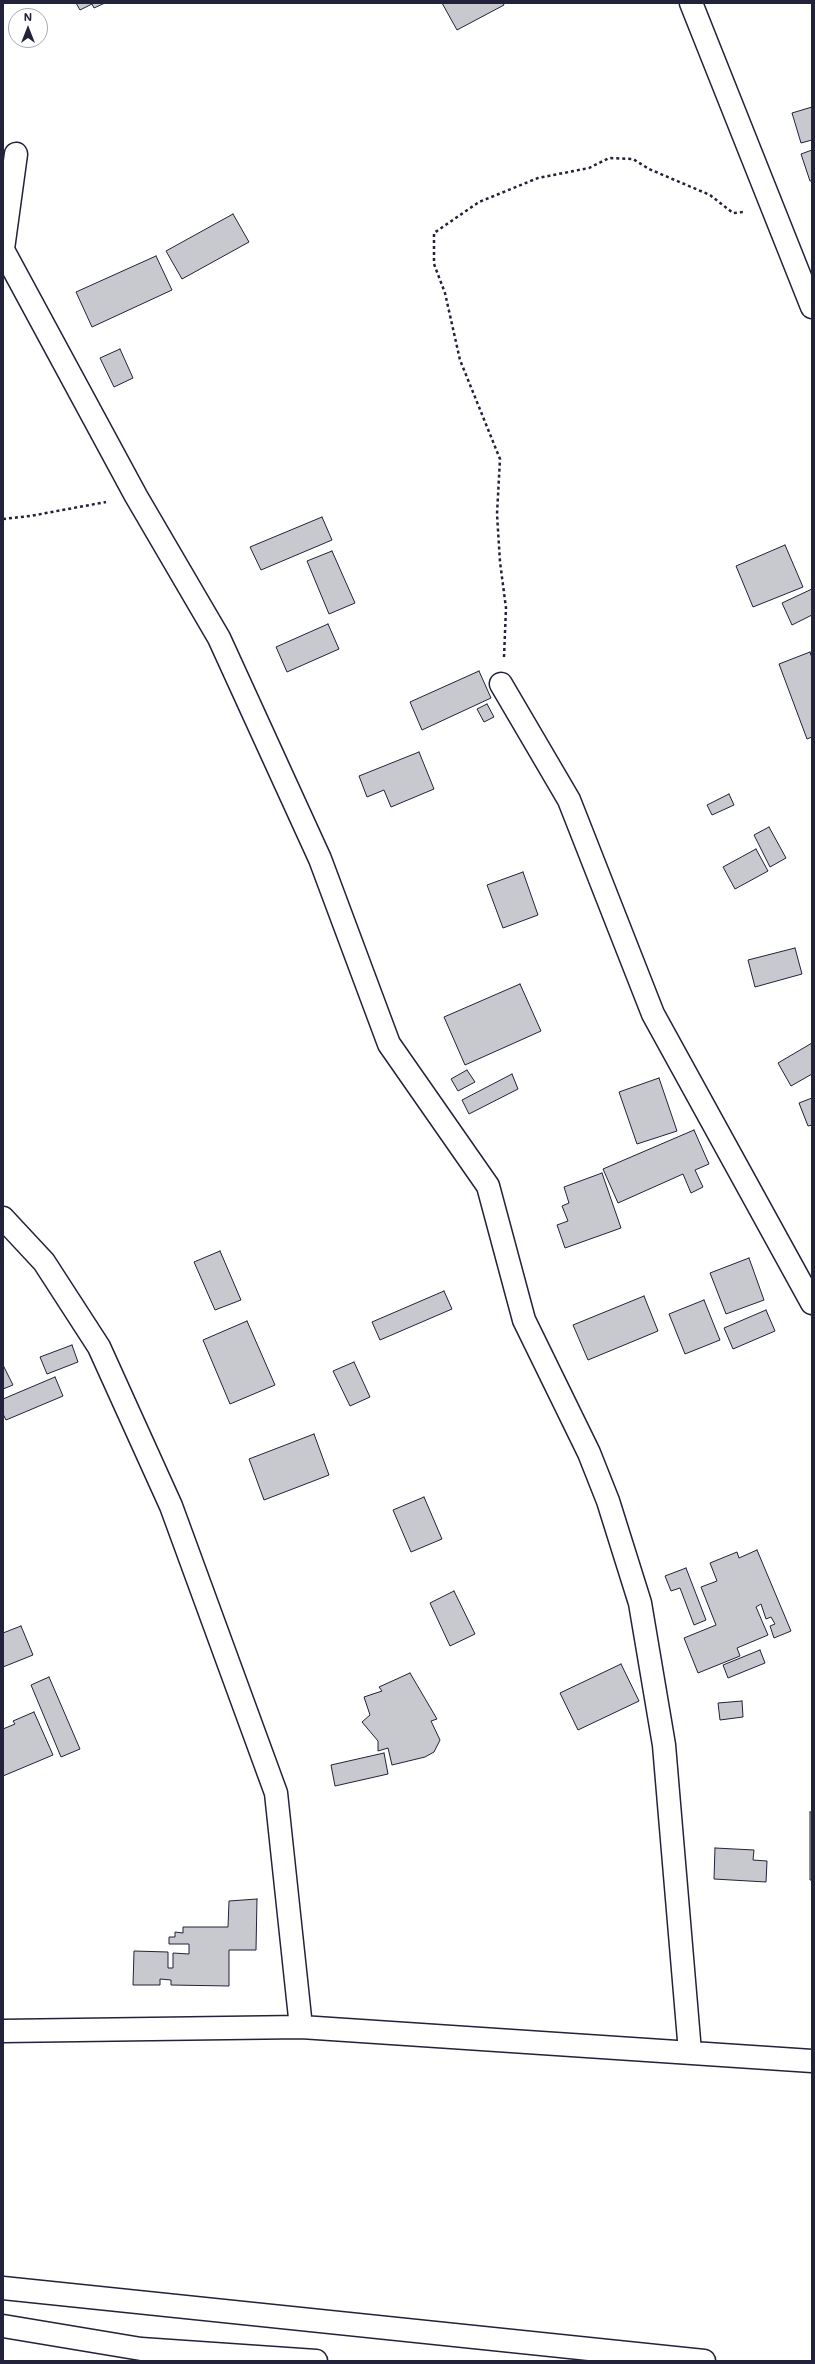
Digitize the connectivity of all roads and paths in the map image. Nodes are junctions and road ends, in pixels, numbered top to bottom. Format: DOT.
graph roads {
  1 [pos="691,3"];
  2 [pos="16,154"];
  3 [pos="774,211"];
  4 [pos="3,249"];
  5 [pos="812,307"];
  6 [pos="136,496"];
  7 [pos="3,519"];
  8 [pos="501,684"];
  9 [pos="3,1218"];
  10 [pos="812,1303"];
  11 [pos="301,2027"];
  12 [pos="3,2031"];
  13 [pos="690,2052"];
  14 [pos="812,2061"];
  15 [pos="3,2288"];
  16 [pos="3,2326"];
  17 [pos="142,2355"];
  18 [pos="316,2361"];
  19 [pos="704,2361"];
  1 -- 3 [label="street"];
  2 -- 4 [label="street"];
  3 -- 5 [label="street"];
  3 -- 8 [label="path"];
  4 -- 6 [label="street"];
  6 -- 7 [label="path"];
  6 -- 13 [label="street"];
  8 -- 10 [label="street"];
  9 -- 11 [label="street"];
  11 -- 12 [label="street"];
  11 -- 13 [label="street"];
  13 -- 14 [label="street"];
  15 -- 19 [label="street"];
  16 -- 17 [label="street"];
  17 -- 18 [label="street"];
}
